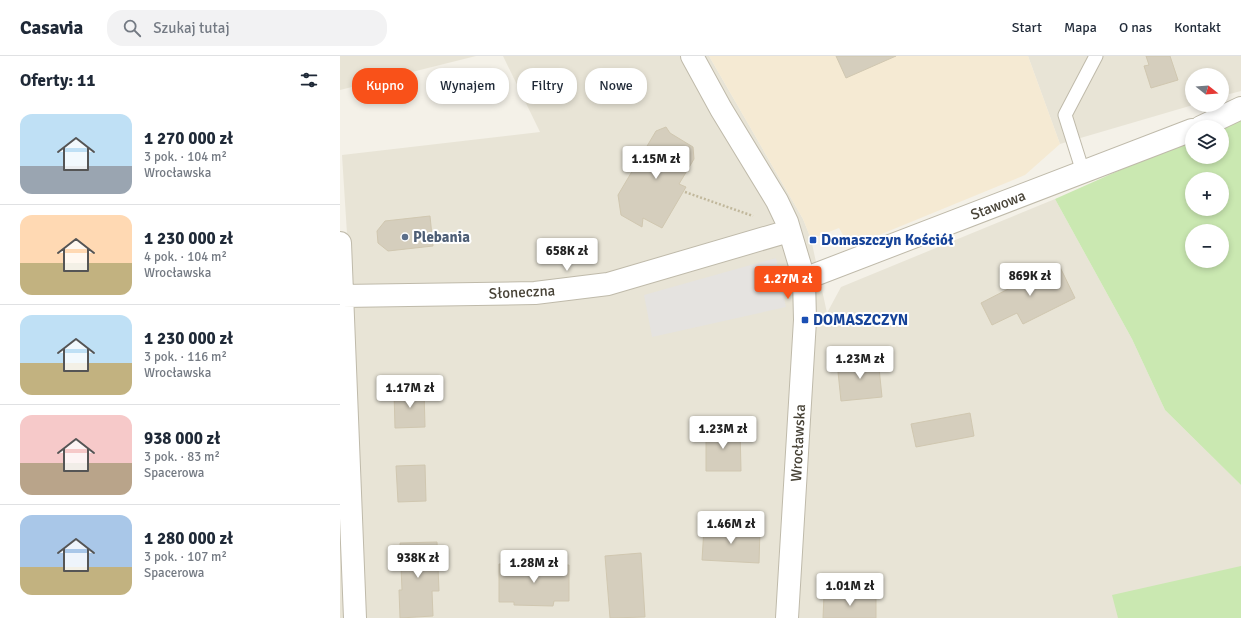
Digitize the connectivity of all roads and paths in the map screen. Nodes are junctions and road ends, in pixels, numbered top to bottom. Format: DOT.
graph roads {
  1 [pos="692,56"];
  2 [pos="1096,56"];
  3 [pos="1241,108"];
  4 [pos="1216,120"];
  5 [pos="1185,133"];
  6 [pos="1083,172"];
  7 [pos="685,192"];
  8 [pos="788,227"];
  9 [pos="340,243"];
  10 [pos="804,279"];
  11 [pos="342,296"];
  12 [pos="355,618"];
  13 [pos="787,618"];
  1 -- 8 [label="street, Wrocławska"];
  2 -- 6 [label="lane"];
  3 -- 4 [label="street"];
  5 -- 6 [label="street, Stawowa"];
  6 -- 10 [label="street, Stawowa"];
  7 -- 8 [label="path"];
  8 -- 10 [label="street, Wrocławska"];
  8 -- 11 [label="street, Słoneczna"];
  9 -- 11 [label="street"];
  10 -- 13 [label="street, Wrocławska"];
  11 -- 12 [label="street"];
}
